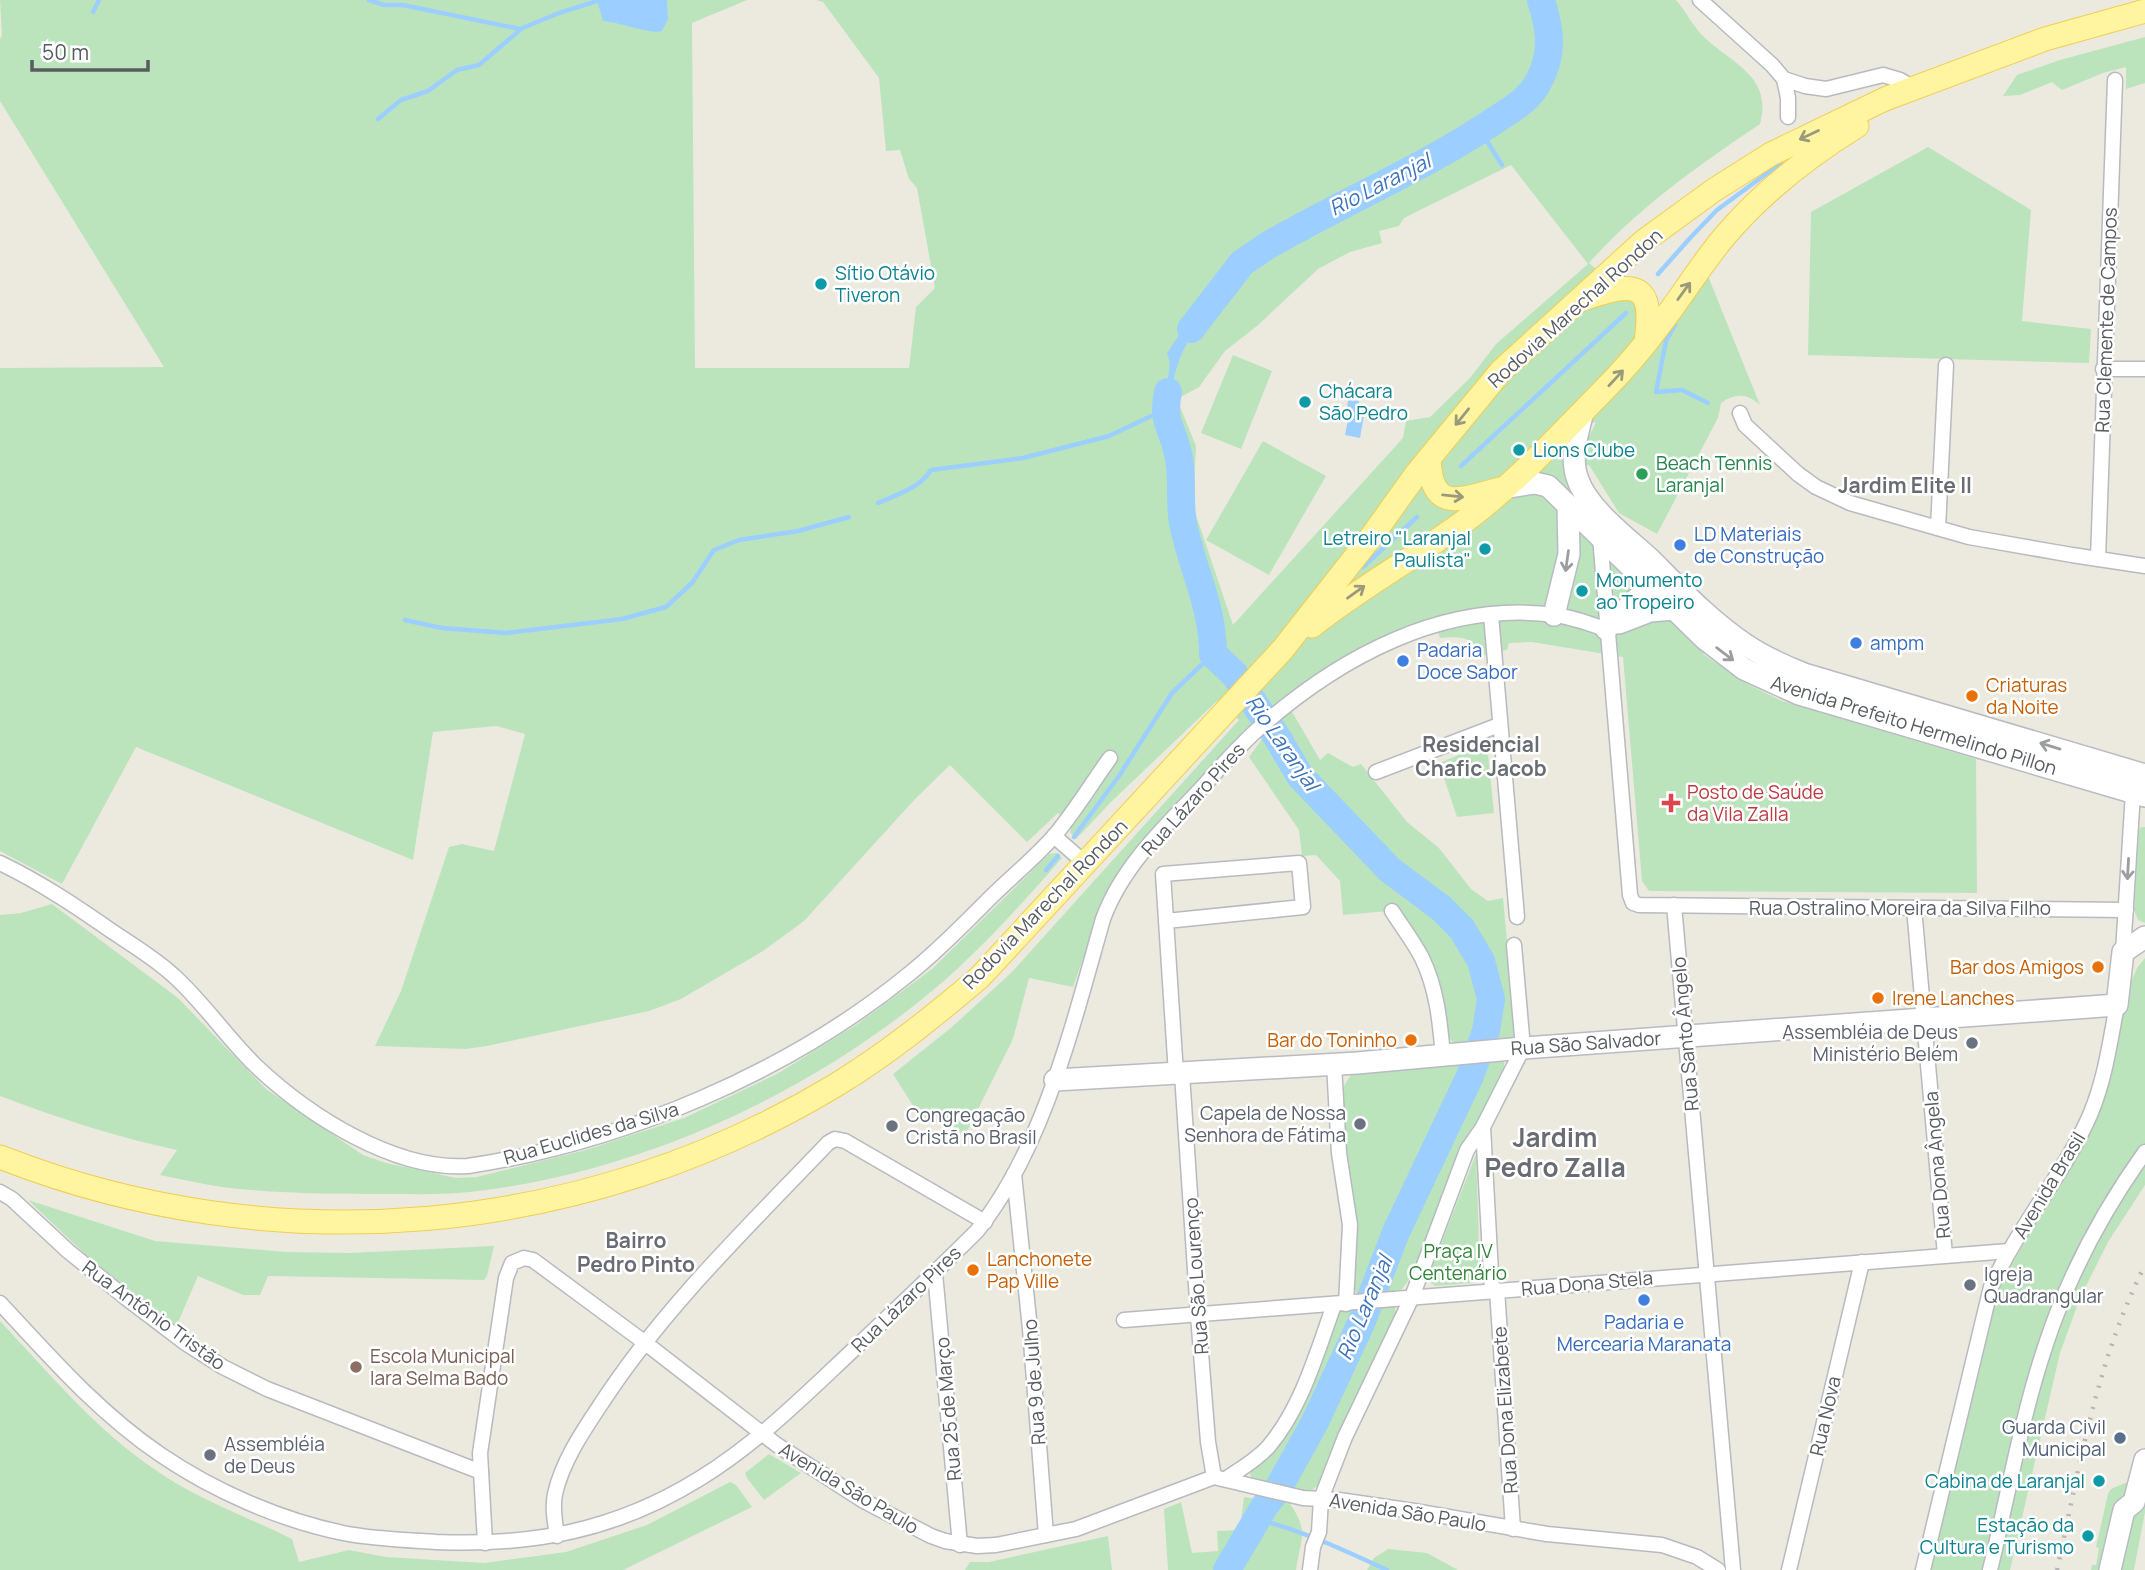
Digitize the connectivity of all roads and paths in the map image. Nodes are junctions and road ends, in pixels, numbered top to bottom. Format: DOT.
graph roads {
  1 [pos="1700,0"];
  2 [pos="2145,11"];
  3 [pos="1784,79"];
  4 [pos="2115,80"];
  5 [pos="1916,89"];
  6 [pos="1788,117"];
  7 [pos="1580,300"];
  8 [pos="1646,342"];
  9 [pos="1946,365"];
  10 [pos="2103,369"];
  11 [pos="2145,369"];
  12 [pos="1583,411"];
  13 [pos="1740,413"];
  14 [pos="1429,460"];
  15 [pos="1503,488"];
  16 [pos="1568,506"];
  17 [pos="1938,528"];
  18 [pos="1600,537"];
  19 [pos="2098,559"];
  20 [pos="2145,566"];
  21 [pos="1659,582"];
  22 [pos="1674,609"];
  23 [pos="1491,615"];
  24 [pos="1553,615"];
  25 [pos="1606,629"];
  26 [pos="1277,657"];
  27 [pos="1783,677"];
  28 [pos="1499,725"];
  29 [pos="1110,758"];
  30 [pos="1376,772"];
  31 [pos="2140,784"];
  32 [pos="1054,836"];
  33 [pos="0,863"];
  34 [pos="1086,864"];
  35 [pos="1674,905"];
  36 [pos="1914,908"];
  37 [pos="2126,910"];
  38 [pos="1392,911"];
  39 [pos="1517,917"];
  40 [pos="1166,921"];
  41 [pos="2145,937"];
  42 [pos="1514,945"];
  43 [pos="2123,952"];
  44 [pos="2117,1005"];
  45 [pos="1924,1020"];
  46 [pos="1686,1036"];
  47 [pos="1523,1048"];
  48 [pos="1452,1055"];
  49 [pos="1334,1064"];
  50 [pos="1179,1074"];
  51 [pos="1055,1080"];
  52 [pos="1483,1127"];
  53 [pos="2145,1152"];
  54 [pos="0,1157"];
  55 [pos="1014,1174"];
  56 [pos="0,1192"];
  57 [pos="997,1206"];
  58 [pos="985,1222"];
  59 [pos="1019,1229"];
  60 [pos="2009,1251"];
  61 [pos="1945,1255"];
  62 [pos="1862,1262"];
  63 [pos="934,1273"];
  64 [pos="1707,1273"];
  65 [pos="1494,1290"];
  66 [pos="1412,1297"];
  67 [pos="0,1303"];
  68 [pos="1346,1304"];
  69 [pos="1198,1315"];
  70 [pos="1124,1320"];
  71 [pos="644,1342"];
  72 [pos="762,1434"];
  73 [pos="2145,1460"];
  74 [pos="481,1472"];
  75 [pos="1220,1478"];
  76 [pos="1321,1499"];
  77 [pos="2140,1503"];
  78 [pos="1513,1529"];
  79 [pos="1046,1535"];
  80 [pos="557,1536"];
  81 [pos="485,1543"];
  82 [pos="960,1545"];
  83 [pos="1310,1570"];
  84 [pos="1718,1570"];
  85 [pos="1733,1570"];
  86 [pos="1789,1570"];
  87 [pos="1923,1570"];
  88 [pos="1990,1570"];
  89 [pos="2110,1570"];
  1 -- 3 [label="street"];
  2 -- 5 [label="main road, Rodovia Marechal Rondon"];
  3 -- 5 [label="street"];
  3 -- 6 [label="street"];
  4 -- 10 [label="street, Rua Clemente de Campos"];
  5 -- 7 [label="main road, Rodovia Marechal Rondon, one-way"];
  8 -- 5 [label="main road, Rodovia Marechal Rondon, one-way"];
  7 -- 8 [label="main road"];
  7 -- 14 [label="main road, Rodovia Marechal Rondon, one-way"];
  12 -- 8 [label="main road, Rodovia Marechal Rondon, one-way"];
  9 -- 17 [label="street"];
  10 -- 11 [label="street"];
  10 -- 19 [label="street, Rua Clemente de Campos"];
  12 -- 15 [label="main road, Rodovia Marechal Rondon"];
  12 -- 21 [label="main road, Avenida Prefeito Hermelindo Pillon"];
  13 -- 17 [label="street"];
  14 -- 15 [label="main road, one-way"];
  14 -- 26 [label="main road, Rodovia Marechal Rondon"];
  15 -- 16 [label="main road, Avenida Prefeito Hermelindo Pillon"];
  26 -- 15 [label="main road, Rodovia Marechal Rondon, one-way"];
  16 -- 18 [label="main road, Avenida Prefeito Hermelindo Pillon"];
  16 -- 24 [label="main road, one-way"];
  17 -- 19 [label="street"];
  18 -- 21 [label="main road, Avenida Prefeito Hermelindo Pillon"];
  18 -- 25 [label="street"];
  19 -- 20 [label="street"];
  21 -- 22 [label="main road, Avenida Prefeito Hermelindo Pillon"];
  21 -- 25 [label="main road"];
  21 -- 27 [label="main road, Avenida Prefeito Hermelindo Pillon"];
  22 -- 25 [label="main road"];
  22 -- 27 [label="main road, Avenida Prefeito Hermelindo Pillon, one-way"];
  23 -- 24 [label="street, Rua Lázaro Pires"];
  23 -- 28 [label="street"];
  23 -- 51 [label="street, Rua Lázaro Pires"];
  24 -- 25 [label="street, Rua Lázaro Pires"];
  25 -- 35 [label="street"];
  26 -- 34 [label="main road, Rodovia Marechal Rondon"];
  27 -- 31 [label="main road, Avenida Prefeito Hermelindo Pillon"];
  28 -- 30 [label="street"];
  28 -- 39 [label="street"];
  29 -- 32 [label="street, Rua Euclides da Silva"];
  31 -- 37 [label="street, Avenida Brasil, one-way"];
  32 -- 33 [label="street, Rua Euclides da Silva"];
  32 -- 34 [label="street"];
  34 -- 54 [label="main road, Rodovia Marechal Rondon"];
  35 -- 36 [label="street, Rua Ostralino Moreira da Silva Filho"];
  35 -- 46 [label="street, Rua Santo Ângelo"];
  36 -- 37 [label="street, Rua Ostralino Moreira da Silva Filho"];
  36 -- 45 [label="street, Rua Dona Ângela"];
  37 -- 43 [label="street, Avenida Brasil"];
  38 -- 48 [label="street"];
  40 -- 40 [label="street, Rua São Lourenço"];
  40 -- 50 [label="street, Rua São Lourenço"];
  41 -- 43 [label="main road"];
  42 -- 47 [label="street"];
  43 -- 44 [label="main road, Avenida Brasil"];
  44 -- 45 [label="main road, Rua São Salvador"];
  44 -- 60 [label="street, Avenida Brasil"];
  45 -- 46 [label="main road, Rua São Salvador"];
  45 -- 61 [label="street, Rua Dona Ângela"];
  46 -- 47 [label="main road, Rua São Salvador"];
  46 -- 64 [label="street, Rua Santo Ângelo"];
  47 -- 48 [label="main road, Rua São Salvador"];
  47 -- 52 [label="street"];
  48 -- 49 [label="main road, Rua São Salvador"];
  49 -- 50 [label="main road, Rua São Salvador"];
  49 -- 68 [label="street"];
  50 -- 51 [label="main road, Rua São Salvador"];
  50 -- 69 [label="street, Rua São Lourenço"];
  51 -- 55 [label="street, Rua Lázaro Pires"];
  52 -- 65 [label="street, Rua Dona Elizabete"];
  52 -- 66 [label="street"];
  53 -- 88 [label="street"];
  55 -- 57 [label="street, Rua Lázaro Pires"];
  55 -- 59 [label="street, Rua 9 de Julho"];
  56 -- 74 [label="street, Rua Antônio Tristão"];
  57 -- 58 [label="street, Rua Lázaro Pires"];
  57 -- 59 [label="street"];
  58 -- 63 [label="street, Rua Lázaro Pires"];
  58 -- 71 [label="street"];
  59 -- 79 [label="street, Rua 9 de Julho"];
  60 -- 61 [label="street, Rua Dona Stela"];
  60 -- 87 [label="street, Avenida Brasil"];
  61 -- 62 [label="street, Rua Dona Stela"];
  62 -- 64 [label="street, Rua Dona Stela"];
  62 -- 86 [label="street, Rua Nova"];
  63 -- 72 [label="street, Rua Lázaro Pires"];
  63 -- 82 [label="street, Rua 25 de Março"];
  64 -- 65 [label="street, Rua Dona Stela"];
  64 -- 85 [label="street, Rua Santo Ângelo"];
  65 -- 66 [label="street, Rua Dona Stela"];
  65 -- 78 [label="street, Rua Dona Elizabete"];
  66 -- 68 [label="street, Rua Dona Stela"];
  66 -- 76 [label="street"];
  67 -- 81 [label="street, Rua Lázaro Pires"];
  68 -- 69 [label="street, Rua Dona Stela"];
  68 -- 75 [label="street"];
  69 -- 70 [label="street, Rua Dona Stela"];
  69 -- 75 [label="street, Rua São Lourenço"];
  71 -- 72 [label="street, Avenida São Paulo"];
  71 -- 74 [label="street, Avenida São Paulo"];
  71 -- 80 [label="street"];
  72 -- 80 [label="street, Rua Lázaro Pires"];
  72 -- 82 [label="street, Avenida São Paulo"];
  73 -- 77 [label="main road"];
  74 -- 81 [label="street"];
  75 -- 76 [label="street, Avenida São Paulo"];
  75 -- 79 [label="street, Avenida São Paulo"];
  76 -- 78 [label="street, Avenida São Paulo"];
  76 -- 83 [label="street"];
  77 -- 89 [label="main road"];
  78 -- 84 [label="street, Avenida São Paulo"];
  79 -- 82 [label="street, Avenida São Paulo"];
  80 -- 81 [label="street, Rua Lázaro Pires"];
}
